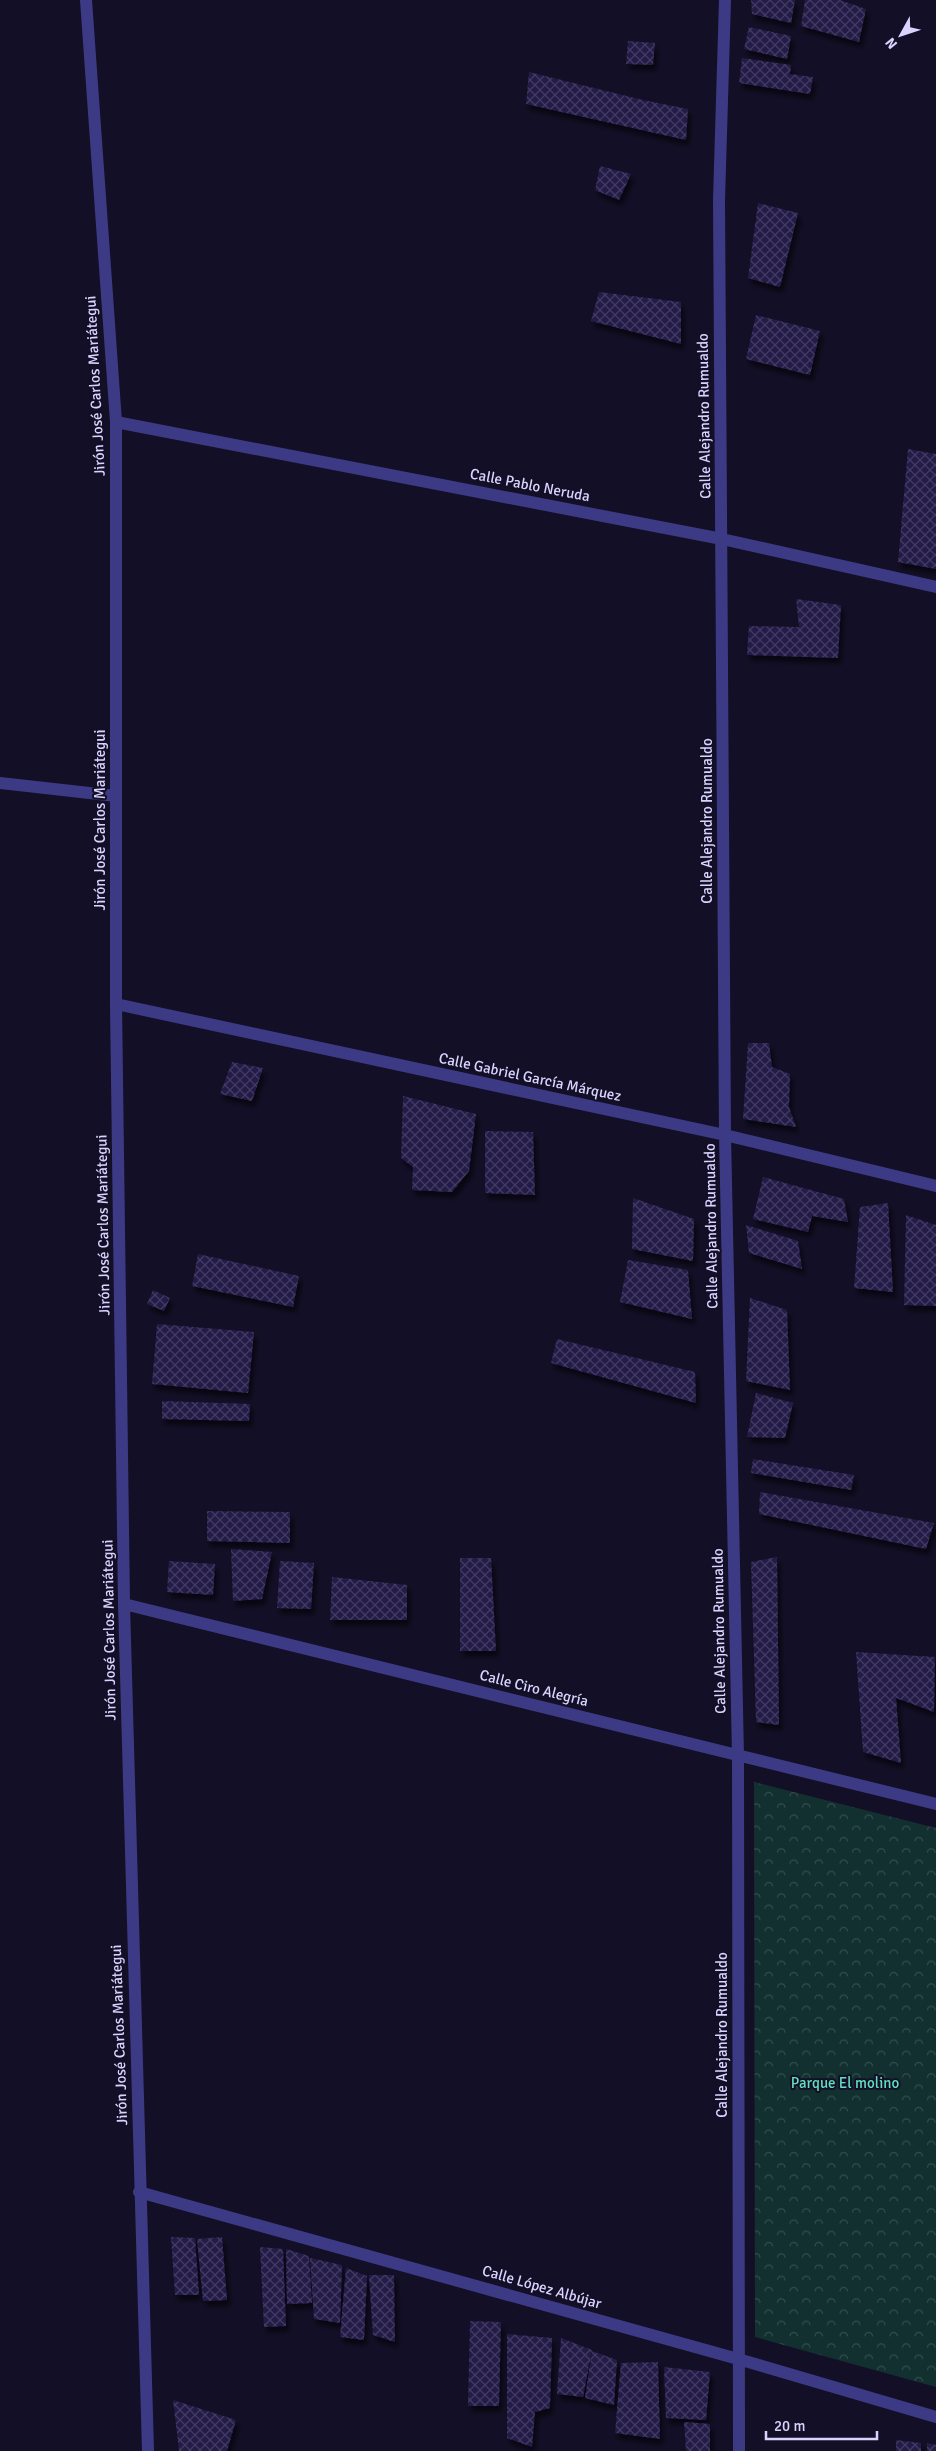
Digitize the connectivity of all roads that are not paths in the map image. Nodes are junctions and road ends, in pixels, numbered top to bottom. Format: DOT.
graph roads {
  1 [pos="86,0"];
  2 [pos="725,0"];
  3 [pos="116,422"];
  4 [pos="722,539"];
  5 [pos="936,587"];
  6 [pos="0,784"];
  7 [pos="116,796"];
  8 [pos="116,1004"];
  9 [pos="725,1135"];
  10 [pos="936,1186"];
  11 [pos="124,1604"];
  12 [pos="738,1756"];
  13 [pos="936,1804"];
  14 [pos="139,2192"];
  15 [pos="738,2359"];
  16 [pos="936,2417"];
  17 [pos="148,2451"];
  18 [pos="740,2451"];
  1 -- 3 [label="street, Jirón José Carlos Mariátegui"];
  2 -- 4 [label="street, Calle Alejandro Rumualdo"];
  3 -- 4 [label="street, Calle Pablo Neruda"];
  3 -- 7 [label="street, Jirón José Carlos Mariátegui"];
  4 -- 5 [label="street, Calle Pablo Neruda"];
  4 -- 9 [label="street, Calle Alejandro Rumualdo"];
  6 -- 7 [label="street"];
  7 -- 8 [label="street, Jirón José Carlos Mariátegui"];
  8 -- 9 [label="street, Calle Gabriel García Márquez"];
  8 -- 11 [label="street, Jirón José Carlos Mariátegui"];
  9 -- 10 [label="street, Calle Gabriel García Márquez"];
  9 -- 12 [label="street, Calle Alejandro Rumualdo"];
  11 -- 12 [label="street, Calle Ciro Alegría"];
  11 -- 14 [label="street, Jirón José Carlos Mariátegui"];
  12 -- 13 [label="street, Calle Ciro Alegría"];
  12 -- 15 [label="street, Calle Alejandro Rumualdo"];
  14 -- 15 [label="street, Calle López Albújar"];
  14 -- 17 [label="street, Jirón José Carlos Mariátegui"];
  15 -- 16 [label="street, Calle López Albújar"];
  15 -- 18 [label="street, Calle Alejandro Rumualdo"];
}
